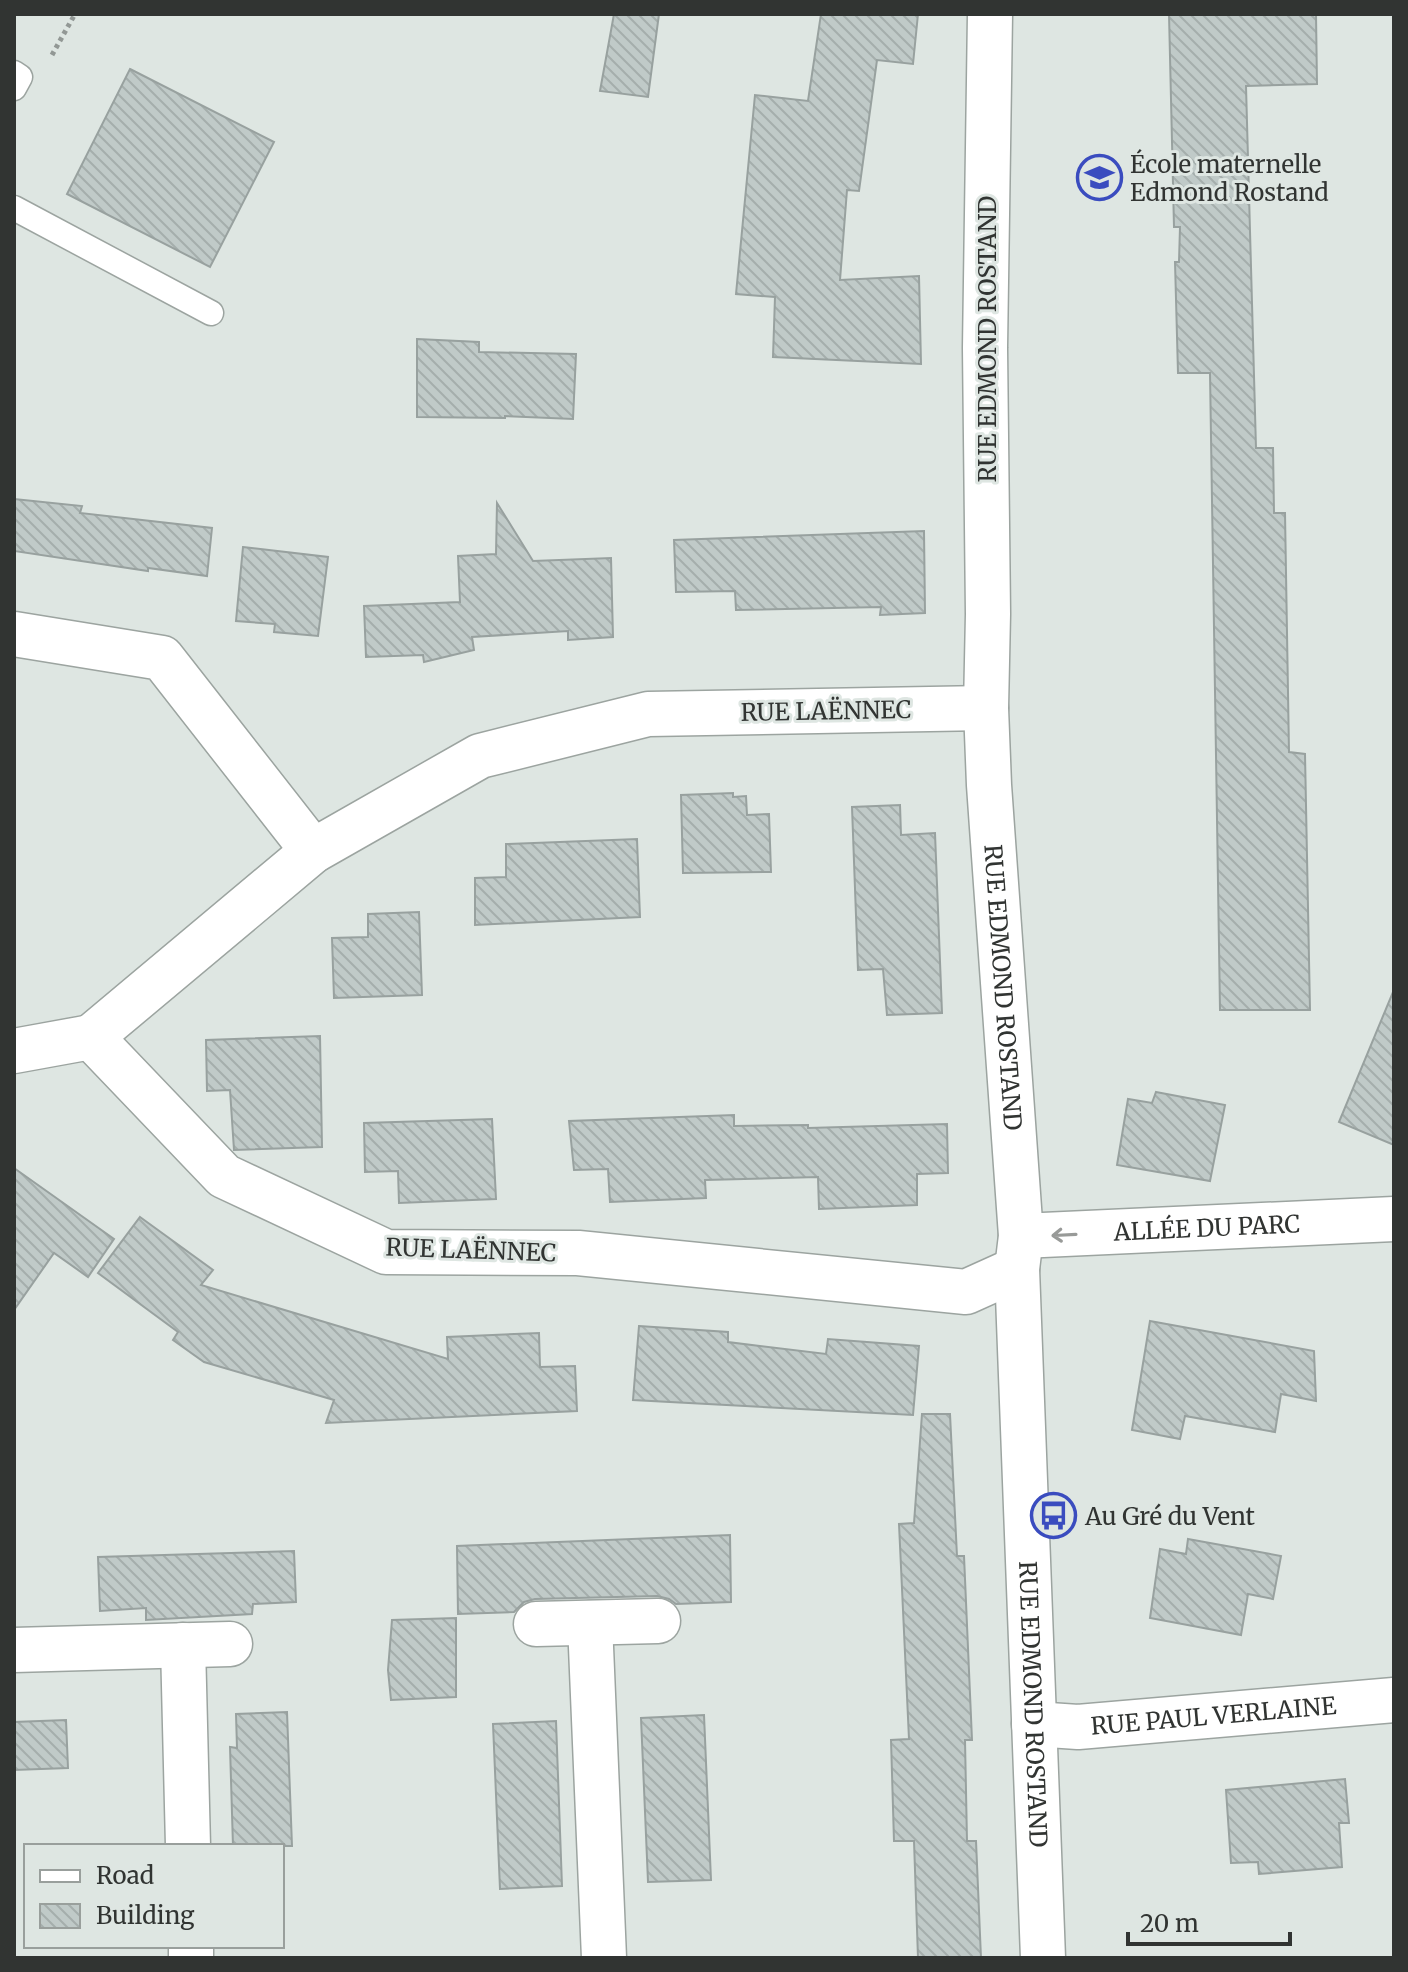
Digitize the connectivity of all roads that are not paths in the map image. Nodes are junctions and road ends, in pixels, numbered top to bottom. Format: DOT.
graph roads {
  1 [pos="990,14"];
  2 [pos="14,73"];
  3 [pos="14,88"];
  4 [pos="14,208"];
  5 [pos="211,313"];
  6 [pos="14,634"];
  7 [pos="986,708"];
  8 [pos="313,851"];
  9 [pos="91,1037"];
  10 [pos="14,1051"];
  11 [pos="1394,1219"];
  12 [pos="1019,1253"];
  13 [pos="658,1621"];
  14 [pos="590,1623"];
  15 [pos="536,1624"];
  16 [pos="230,1644"];
  17 [pos="183,1645"];
  18 [pos="14,1650"];
  19 [pos="1394,1700"];
  20 [pos="1034,1724"];
  21 [pos="188,1844"];
  22 [pos="604,1958"];
  23 [pos="1043,1958"];
  1 -- 7 [label="street, RUE EDMOND ROSTAND"];
  2 -- 3 [label="lane"];
  4 -- 5 [label="lane"];
  6 -- 8 [label="street"];
  7 -- 8 [label="street, RUE LAËNNEC"];
  7 -- 12 [label="street, RUE EDMOND ROSTAND"];
  8 -- 9 [label="street, RUE LAËNNEC"];
  9 -- 10 [label="street"];
  9 -- 12 [label="street, RUE LAËNNEC"];
  11 -- 12 [label="street, ALLÉE DU PARC, one-way"];
  12 -- 20 [label="street, RUE EDMOND ROSTAND"];
  13 -- 14 [label="street"];
  14 -- 15 [label="street"];
  14 -- 22 [label="street"];
  16 -- 17 [label="street"];
  17 -- 18 [label="street"];
  17 -- 21 [label="street"];
  19 -- 20 [label="street, RUE PAUL VERLAINE"];
  20 -- 23 [label="street, RUE EDMOND ROSTAND"];
}
